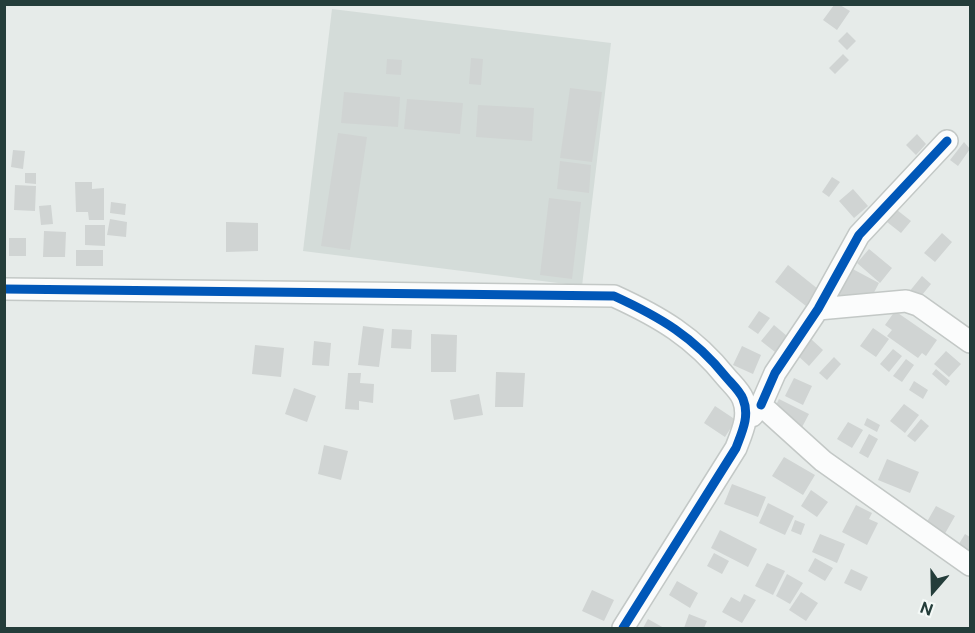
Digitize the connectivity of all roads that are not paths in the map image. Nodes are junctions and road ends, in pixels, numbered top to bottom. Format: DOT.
graph roads {
  1 [pos="947,141"];
  2 [pos="4,289"];
  3 [pos="818,309"];
  4 [pos="970,342"];
  5 [pos="761,405"];
  6 [pos="746,423"];
  7 [pos="970,565"];
  8 [pos="623,628"];
  1 -- 3 [label="street"];
  2 -- 6 [label="street"];
  3 -- 4 [label="street"];
  3 -- 5 [label="street"];
  5 -- 6 [label="street"];
  5 -- 7 [label="street"];
  6 -- 8 [label="street"];
}
